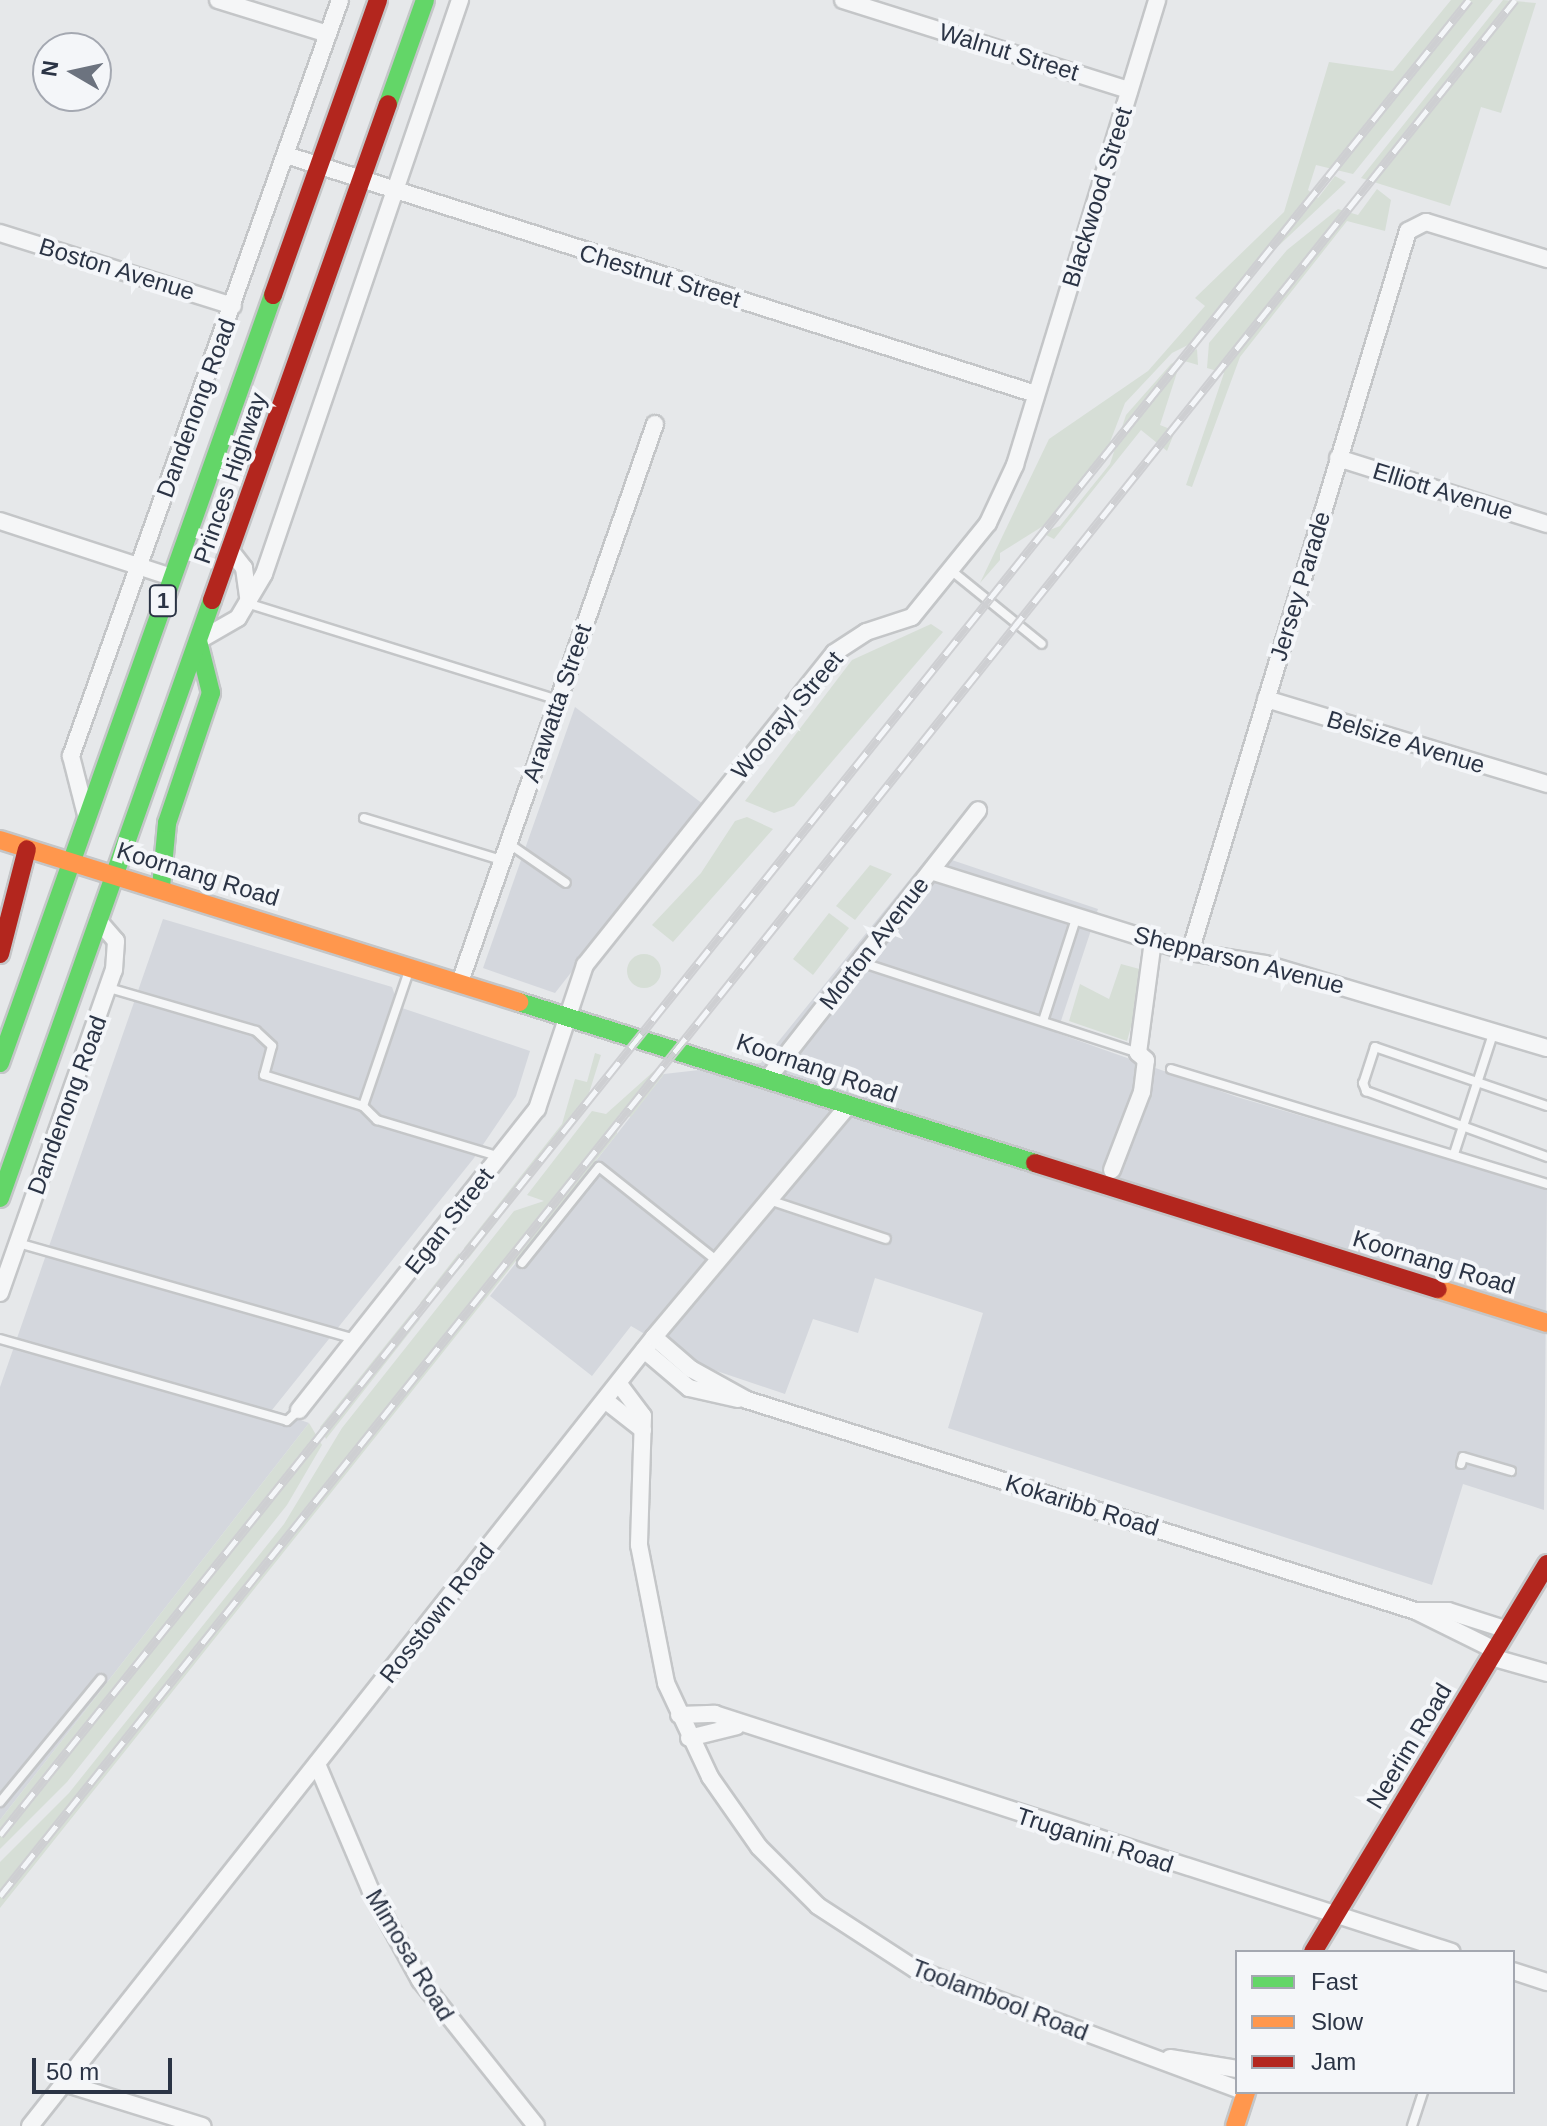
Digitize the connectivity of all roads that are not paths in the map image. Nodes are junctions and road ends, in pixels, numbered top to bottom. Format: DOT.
graph roads {
  1 [pos="218,0"];
  2 [pos="340,0"];
  3 [pos="378,0"];
  4 [pos="425,0"];
  5 [pos="460,0"];
  6 [pos="843,0"];
  7 [pos="1157,0"];
  8 [pos="328,34"];
  9 [pos="1129,90"];
  10 [pos="286,155"];
  11 [pos="317,167"];
  12 [pos="361,181"];
  13 [pos="392,192"];
  14 [pos="0,233"];
  15 [pos="1547,259"];
  16 [pos="233,306"];
  17 [pos="1036,394"];
  18 [pos="655,424"];
  19 [pos="1338,458"];
  20 [pos="0,521"];
  21 [pos="1547,524"];
  22 [pos="230,550"];
  23 [pos="138,565"];
  24 [pos="953,572"];
  25 [pos="171,577"];
  26 [pos="250,604"];
  27 [pos="198,641"];
  28 [pos="1042,644"];
  29 [pos="1266,699"];
  30 [pos="558,700"];
  31 [pos="1547,784"];
  32 [pos="978,810"];
  33 [pos="87,816"];
  34 [pos="364,818"];
  35 [pos="0,840"];
  36 [pos="508,843"];
  37 [pos="27,849"];
  38 [pos="501,860"];
  39 [pos="70,862"];
  40 [pos="931,871"];
  41 [pos="115,874"];
  42 [pos="566,883"];
  43 [pos="161,887"];
  44 [pos="1077,916"];
  45 [pos="98,920"];
  46 [pos="1153,941"];
  47 [pos="1190,952"];
  48 [pos="0,954"];
  49 [pos="860,962"];
  50 [pos="410,966"];
  51 [pos="460,982"];
  52 [pos="109,988"];
  53 [pos="566,1015"];
  54 [pos="1043,1021"];
  55 [pos="1494,1030"];
  56 [pos="1547,1048"];
  57 [pos="1138,1053"];
  58 [pos="0,1063"];
  59 [pos="1171,1069"];
  60 [pos="769,1077"];
  61 [pos="1477,1082"];
  62 [pos="849,1105"];
  63 [pos="363,1106"];
  64 [pos="1547,1106"];
  65 [pos="1462,1129"];
  66 [pos="1454,1154"];
  67 [pos="500,1157"];
  68 [pos="1547,1157"];
  69 [pos="1112,1170"];
  70 [pos="1547,1184"];
  71 [pos="0,1198"];
  72 [pos="768,1199"];
  73 [pos="886,1239"];
  74 [pos="17,1243"];
  75 [pos="716,1260"];
  76 [pos="522,1263"];
  77 [pos="0,1293"];
  78 [pos="1547,1323"];
  79 [pos="0,1339"];
  80 [pos="356,1339"];
  81 [pos="649,1344"];
  82 [pos="619,1384"];
  83 [pos="606,1401"];
  84 [pos="293,1416"];
  85 [pos="643,1430"];
  86 [pos="1461,1464"];
  87 [pos="1511,1471"];
  88 [pos="1547,1564"];
  89 [pos="1416,1611"];
  90 [pos="1508,1630"];
  91 [pos="1493,1653"];
  92 [pos="1547,1673"];
  93 [pos="101,1679"];
  94 [pos="679,1715"];
  95 [pos="739,1726"];
  96 [pos="689,1738"];
  97 [pos="317,1764"];
  98 [pos="0,1802"];
  99 [pos="1334,1917"];
  100 [pos="1314,1950"];
  101 [pos="1445,1950"];
  102 [pos="1515,1972"];
  103 [pos="1547,1982"];
  104 [pos="1149,2055"];
  105 [pos="1235,2069"];
  106 [pos="64,2083"];
  107 [pos="1235,2088"];
  108 [pos="1245,2094"];
  109 [pos="1422,2094"];
  110 [pos="30,2126"];
  111 [pos="202,2126"];
  112 [pos="536,2126"];
  113 [pos="1235,2126"];
  114 [pos="1412,2126"];
  1 -- 8 [label="street"];
  2 -- 8 [label="street, Dandenong Road"];
  3 -- 11 [label="main road, Princes Highway / 1"];
  4 -- 12 [label="main road, Princes Highway / 1"];
  5 -- 13 [label="street"];
  6 -- 9 [label="street, Walnut Street"];
  7 -- 9 [label="street, Blackwood Street"];
  8 -- 10 [label="street, Dandenong Road"];
  9 -- 17 [label="street, Blackwood Street"];
  10 -- 11 [label="street, Chestnut Street"];
  10 -- 16 [label="street, Dandenong Road"];
  11 -- 12 [label="street, Chestnut Street"];
  11 -- 25 [label="main road, Princes Highway / 1"];
  12 -- 13 [label="street, Chestnut Street"];
  12 -- 22 [label="main road, Princes Highway / 1"];
  13 -- 17 [label="street, Chestnut Street"];
  13 -- 26 [label="street"];
  14 -- 16 [label="street, Boston Avenue"];
  15 -- 19 [label="street, Jersey Parade"];
  16 -- 23 [label="street, Dandenong Road"];
  17 -- 24 [label="street, Woorayl Street"];
  18 -- 30 [label="street, Arawatta Street"];
  19 -- 21 [label="street, Elliott Avenue"];
  19 -- 29 [label="street, Jersey Parade"];
  20 -- 23 [label="street"];
  22 -- 26 [label="street"];
  22 -- 27 [label="main road, Princes Highway / 1"];
  23 -- 25 [label="street"];
  23 -- 33 [label="street, Dandenong Road"];
  24 -- 28 [label="lane"];
  24 -- 53 [label="street, Woorayl Street"];
  25 -- 33 [label="main road, Princes Highway / 1"];
  26 -- 27 [label="street"];
  26 -- 30 [label="lane"];
  27 -- 41 [label="main road, Princes Highway / 1"];
  27 -- 43 [label="main road"];
  29 -- 31 [label="street, Belsize Avenue"];
  29 -- 47 [label="street, Jersey Parade"];
  30 -- 36 [label="street, Arawatta Street"];
  32 -- 40 [label="street, Morton Avenue"];
  33 -- 39 [label="main road, Princes Highway / 1"];
  34 -- 38 [label="lane"];
  35 -- 37 [label="main road, Koornang Road"];
  36 -- 38 [label="street, Arawatta Street"];
  36 -- 42 [label="lane"];
  37 -- 39 [label="main road, Koornang Road"];
  37 -- 48 [label="main road"];
  38 -- 51 [label="street, Arawatta Street"];
  39 -- 41 [label="main road, Koornang Road"];
  39 -- 58 [label="main road, Princes Highway / 1"];
  40 -- 44 [label="street, Shepparson Avenue"];
  40 -- 49 [label="street, Morton Avenue"];
  41 -- 43 [label="main road, Koornang Road"];
  41 -- 45 [label="main road, Princes Highway / 1"];
  43 -- 50 [label="main road, Koornang Road"];
  44 -- 46 [label="street, Shepparson Avenue"];
  44 -- 54 [label="lane"];
  45 -- 52 [label="street, Dandenong Road"];
  45 -- 71 [label="main road, Princes Highway / 1"];
  46 -- 47 [label="street, Shepparson Avenue"];
  46 -- 57 [label="street"];
  47 -- 55 [label="street, Shepparson Avenue"];
  49 -- 54 [label="lane"];
  49 -- 60 [label="street, Morton Avenue"];
  50 -- 51 [label="main road, Koornang Road"];
  50 -- 63 [label="lane"];
  51 -- 53 [label="main road, Koornang Road"];
  52 -- 63 [label="lane"];
  52 -- 74 [label="street, Dandenong Road"];
  53 -- 60 [label="main road, Koornang Road"];
  53 -- 67 [label="street, Egan Street"];
  54 -- 57 [label="lane"];
  55 -- 56 [label="street, Shepparson Avenue"];
  55 -- 61 [label="lane"];
  57 -- 69 [label="street"];
  59 -- 66 [label="lane"];
  60 -- 62 [label="main road, Koornang Road"];
  61 -- 64 [label="lane"];
  61 -- 65 [label="lane"];
  61 -- 65 [label="lane"];
  62 -- 72 [label="street, Rosstown Road"];
  62 -- 78 [label="main road, Koornang Road"];
  63 -- 67 [label="lane"];
  65 -- 66 [label="lane"];
  65 -- 68 [label="lane"];
  66 -- 70 [label="lane"];
  67 -- 80 [label="street, Egan Street"];
  72 -- 73 [label="lane"];
  72 -- 75 [label="street, Rosstown Road"];
  74 -- 77 [label="street, Dandenong Road"];
  74 -- 80 [label="lane"];
  75 -- 76 [label="lane"];
  75 -- 81 [label="street, Rosstown Road"];
  79 -- 84 [label="lane"];
  80 -- 84 [label="street, Egan Street"];
  81 -- 82 [label="street, Rosstown Road"];
  81 -- 89 [label="street, Kokaribb Road"];
  82 -- 83 [label="street, Rosstown Road"];
  82 -- 85 [label="street, Toolambool Road"];
  83 -- 85 [label="street"];
  83 -- 97 [label="street, Rosstown Road"];
  85 -- 94 [label="street, Toolambool Road"];
  86 -- 87 [label="lane"];
  88 -- 90 [label="main road, Neerim Road"];
  89 -- 90 [label="street, Kokaribb Road"];
  89 -- 91 [label="street, Kokaribb Road"];
  90 -- 91 [label="main road, Neerim Road"];
  91 -- 92 [label="street, Kokaribb Road"];
  91 -- 99 [label="main road, Neerim Road"];
  93 -- 98 [label="lane"];
  94 -- 95 [label="street, Truganini Road"];
  94 -- 96 [label="street, Toolambool Road"];
  95 -- 96 [label="street"];
  95 -- 99 [label="street, Truganini Road"];
  96 -- 104 [label="street, Toolambool Road"];
  97 -- 106 [label="street, Rosstown Road"];
  97 -- 112 [label="street, Mimosa Road"];
  99 -- 100 [label="main road, Neerim Road"];
  99 -- 101 [label="street, Truganini Road"];
  102 -- 103 [label="street"];
  104 -- 105 [label="street, Toolambool Road"];
  104 -- 107 [label="street, Toolambool Road"];
  106 -- 110 [label="street, Rosstown Road"];
  106 -- 111 [label="street"];
  108 -- 113 [label="main road"];
  109 -- 114 [label="lane"];
}
